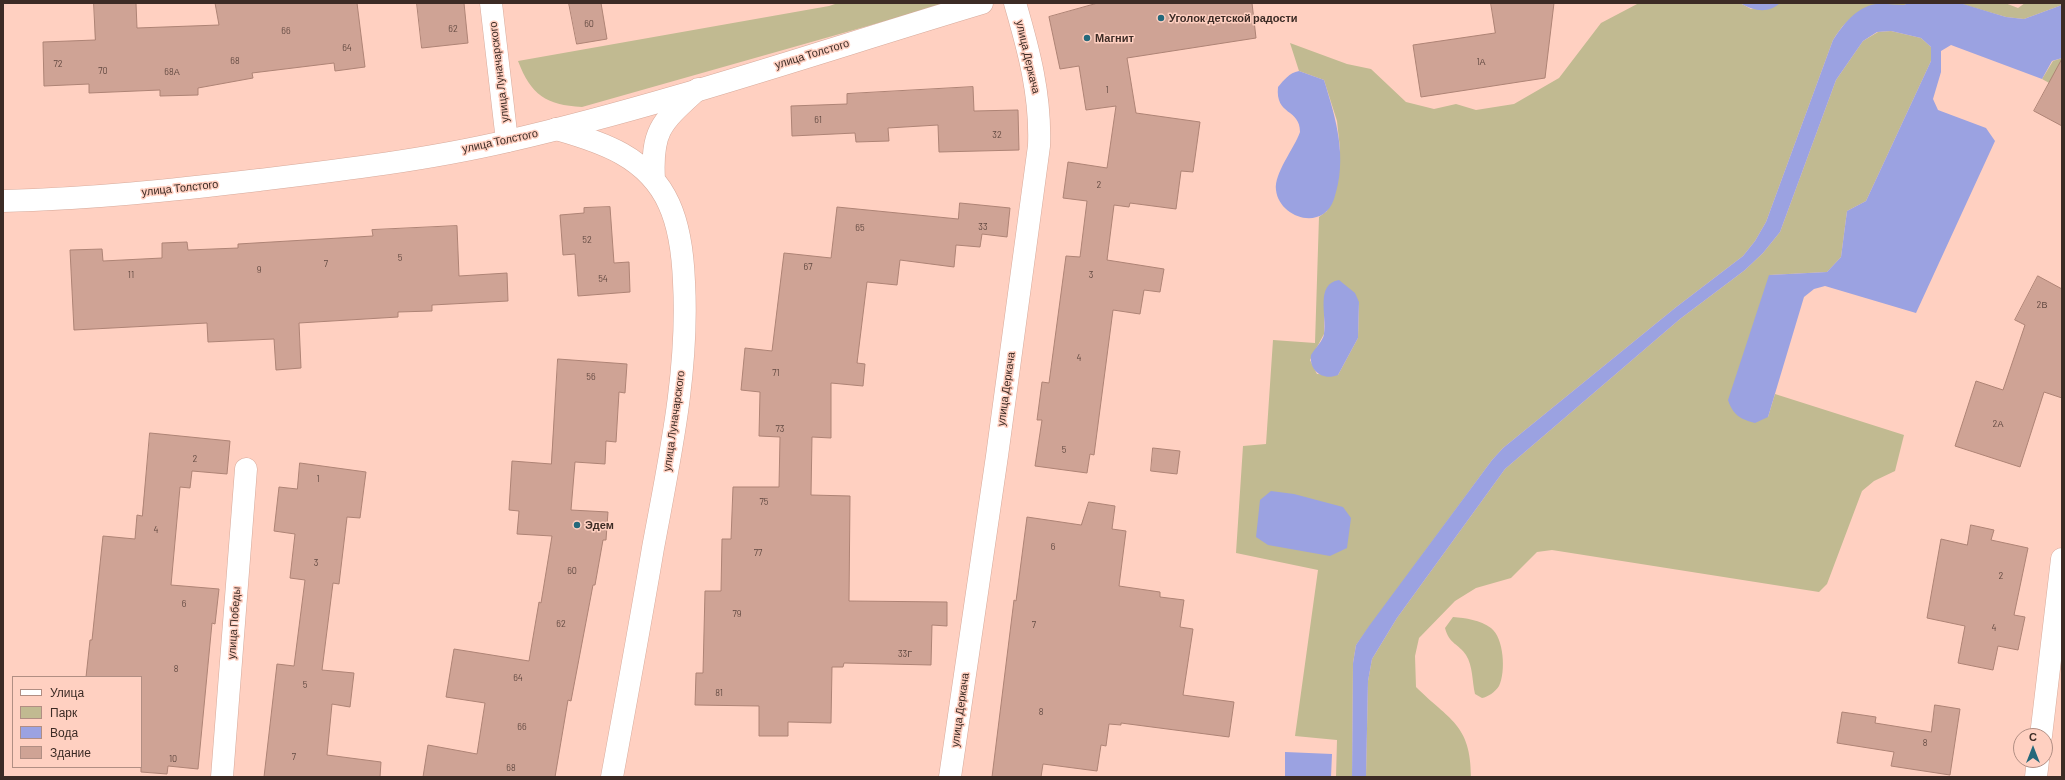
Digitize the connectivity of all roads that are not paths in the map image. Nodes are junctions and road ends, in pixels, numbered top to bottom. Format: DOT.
graph roads {
  1 [pos="491,3"];
  2 [pos="982,3"];
  3 [pos="1015,3"];
  4 [pos="698,89"];
  5 [pos="556,129"];
  6 [pos="507,141"];
  7 [pos="654,180"];
  8 [pos="3,201"];
  9 [pos="246,469"];
  10 [pos="2062,559"];
  11 [pos="2042,728"];
  12 [pos="222,777"];
  13 [pos="612,777"];
  14 [pos="950,777"];
  1 -- 6 [label="street, улица Луначарского"];
  2 -- 4 [label="street, улица Толстого"];
  3 -- 14 [label="street, улица Деркача"];
  4 -- 5 [label="street, улица Толстого"];
  4 -- 7 [label="street"];
  5 -- 6 [label="street, улица Толстого"];
  5 -- 7 [label="street, улица Луначарского"];
  6 -- 8 [label="street, улица Толстого"];
  7 -- 13 [label="street, улица Луначарского"];
  9 -- 12 [label="street, улица Победы"];
  10 -- 11 [label="street"];
}
